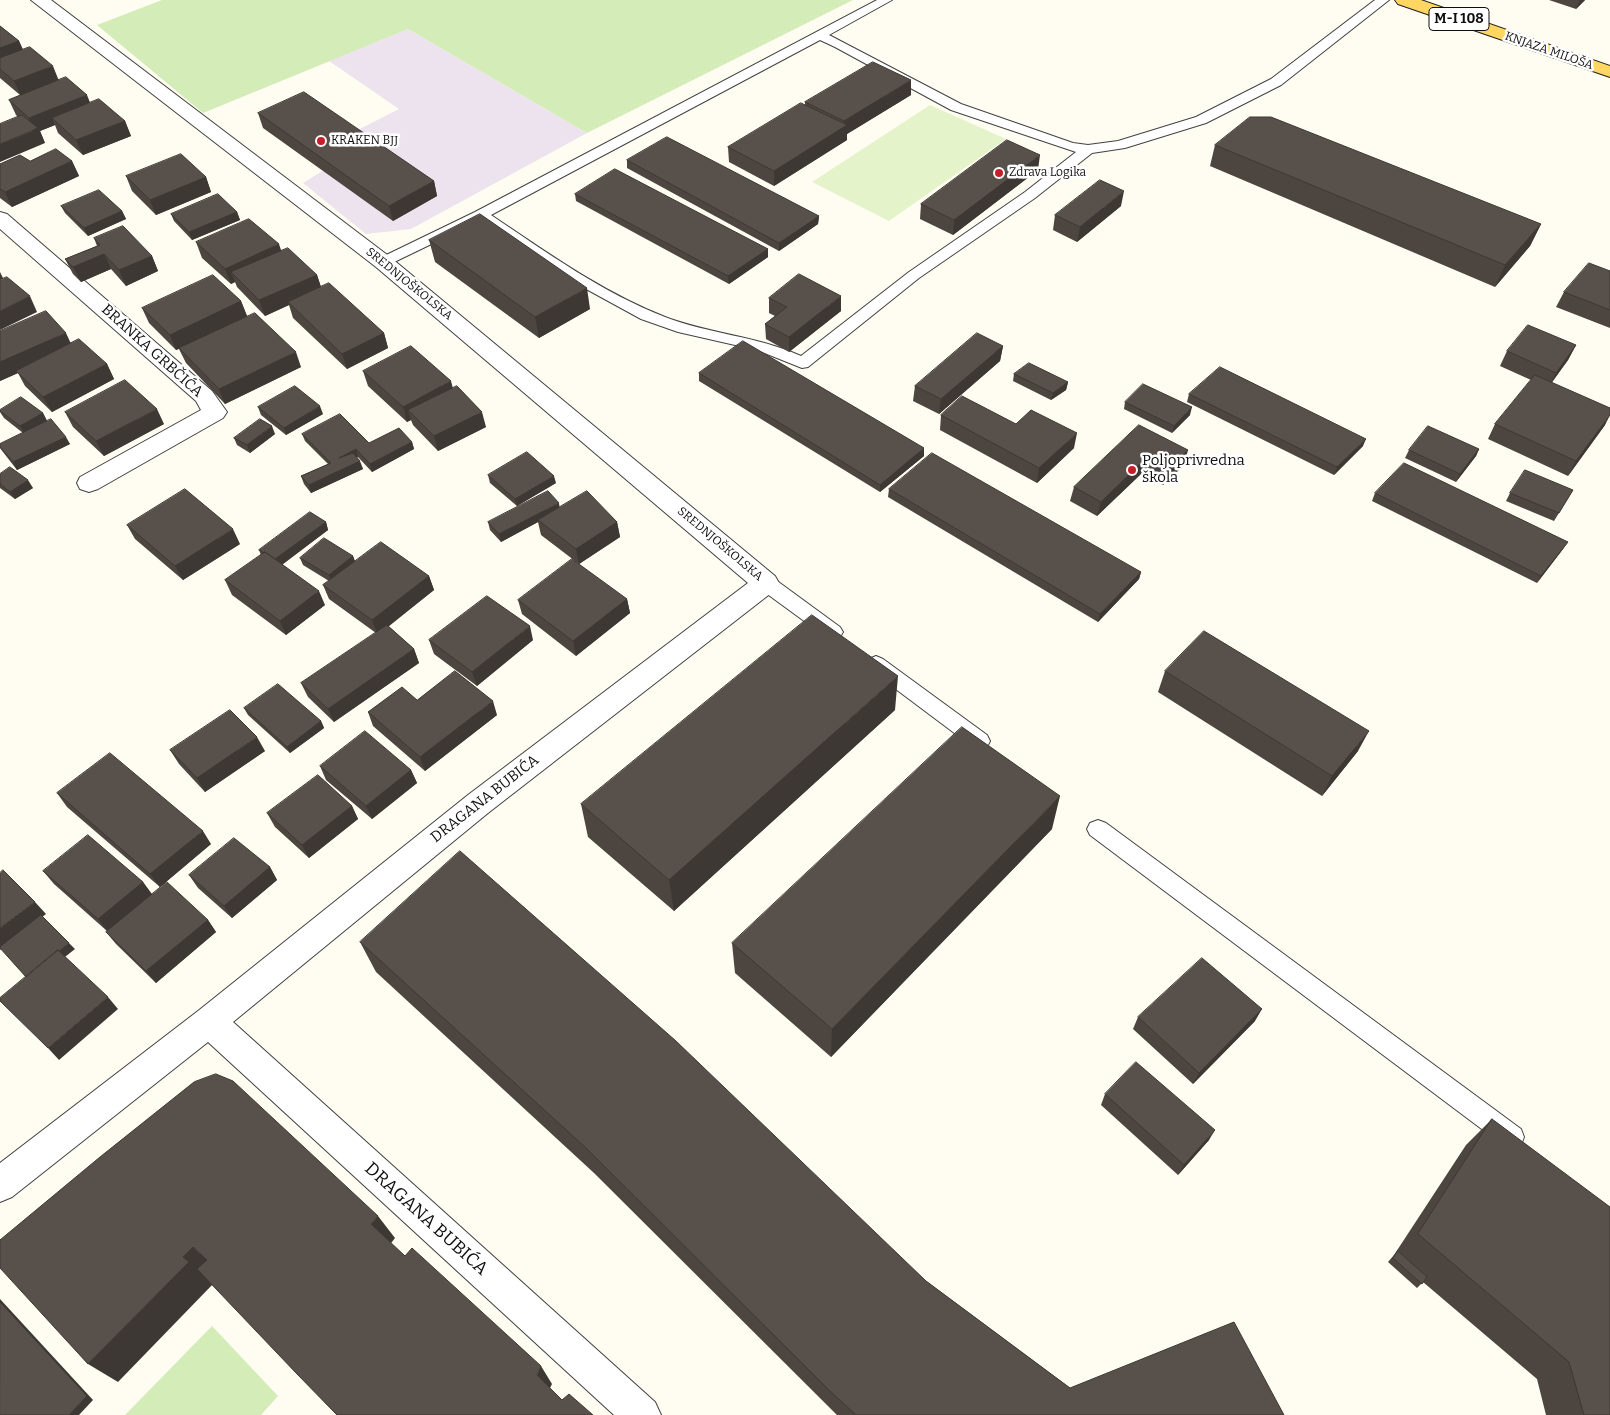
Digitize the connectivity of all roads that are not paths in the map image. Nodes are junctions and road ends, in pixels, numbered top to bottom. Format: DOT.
graph roads {
  1 [pos="40,0"];
  2 [pos="886,0"];
  3 [pos="1383,0"];
  4 [pos="1404,0"];
  5 [pos="820,36"];
  6 [pos="1610,72"];
  7 [pos="1088,149"];
  8 [pos="480,215"];
  9 [pos="0,218"];
  10 [pos="383,262"];
  11 [pos="89,483"];
  12 [pos="766,582"];
  13 [pos="980,741"];
  14 [pos="1098,829"];
  15 [pos="209,1022"];
  16 [pos="1532,1152"];
  17 [pos="0,1185"];
  18 [pos="642,1415"];
  1 -- 10 [label="street, SREDNJOŠKOLSKA"];
  2 -- 5 [label="lane"];
  3 -- 7 [label="lane"];
  4 -- 6 [label="main road, KNJAZA MILOŠA / M-I 108"];
  5 -- 7 [label="lane"];
  5 -- 8 [label="lane"];
  7 -- 8 [label="lane"];
  8 -- 10 [label="lane"];
  9 -- 11 [label="street, BRANKA GRBČIĆA"];
  10 -- 12 [label="street, SREDNJOŠKOLSKA"];
  12 -- 13 [label="lane"];
  12 -- 15 [label="street, DRAGANA BUBIĆA"];
  14 -- 16 [label="lane"];
  15 -- 17 [label="street, DRAGANA BUBIĆA"];
  15 -- 18 [label="street, DRAGANA BUBIĆA"];
}
